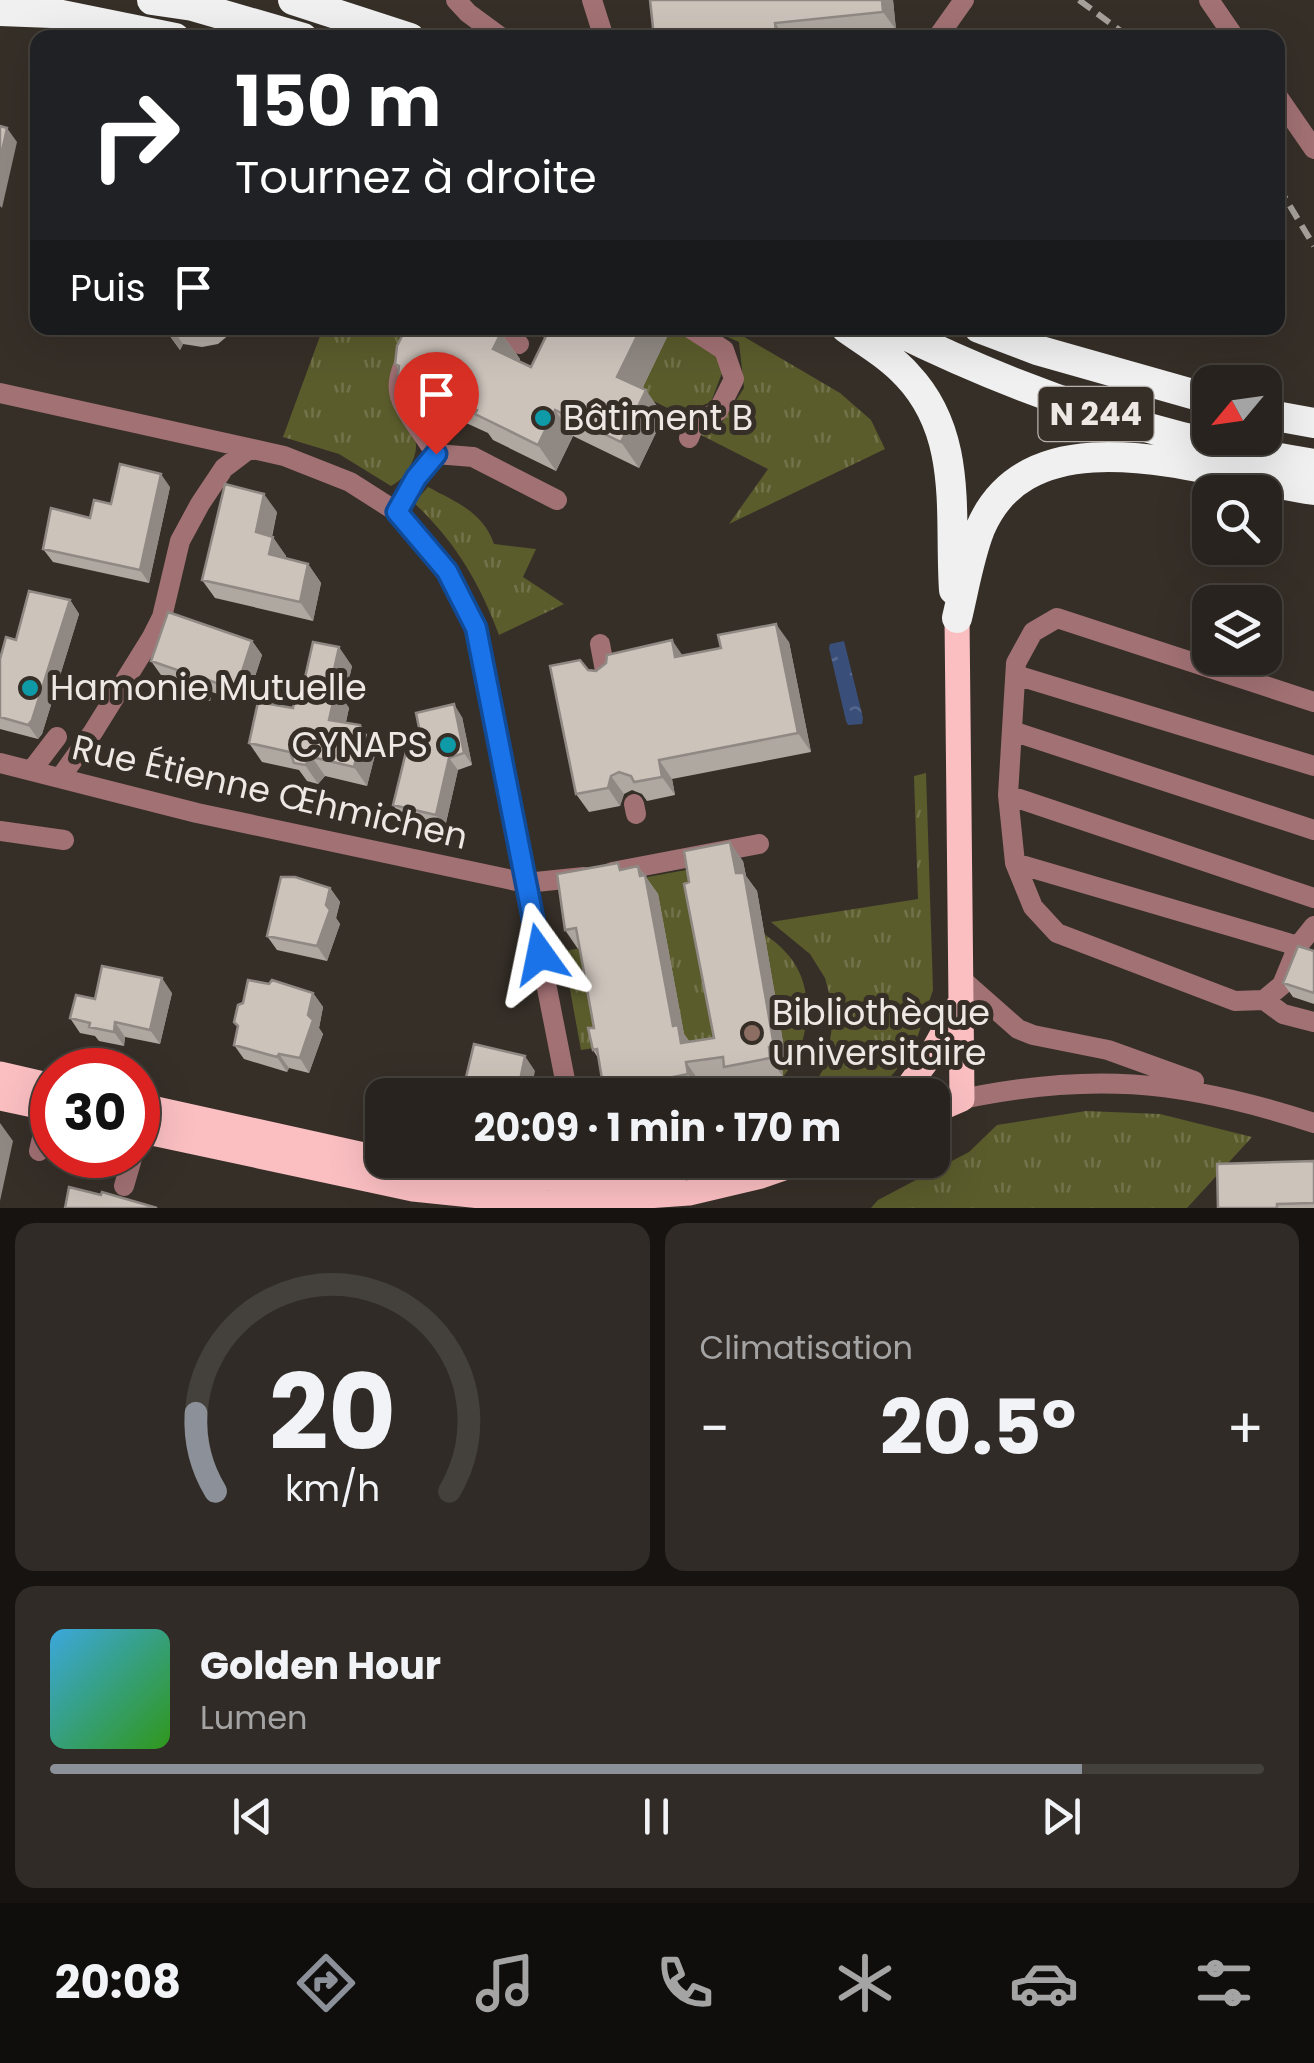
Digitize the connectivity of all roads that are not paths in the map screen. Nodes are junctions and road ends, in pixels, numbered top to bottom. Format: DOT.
graph roads {
  1 [pos="152,0"];
  2 [pos="294,0"];
  3 [pos="456,0"];
  4 [pos="592,0"];
  5 [pos="964,0"];
  6 [pos="1209,0"];
  7 [pos="0,11"];
  8 [pos="137,30"];
  9 [pos="276,30"];
  10 [pos="386,30"];
  11 [pos="492,30"];
  12 [pos="601,30"];
  13 [pos="943,30"];
  14 [pos="1230,30"];
  15 [pos="1285,107"];
  16 [pos="1314,149"];
  17 [pos="417,335"];
  18 [pos="499,335"];
  19 [pos="701,335"];
  20 [pos="855,335"];
  21 [pos="906,335"];
  22 [pos="997,335"];
  23 [pos="1010,335"];
  24 [pos="518,344"];
  25 [pos="1036,350"];
  26 [pos="0,393"];
  27 [pos="1192,394"];
  28 [pos="1282,417"];
  29 [pos="1314,422"];
  30 [pos="689,438"];
  31 [pos="249,449"];
  32 [pos="436,454"];
  33 [pos="1314,464"];
  34 [pos="1314,490"];
  35 [pos="557,500"];
  36 [pos="397,512"];
  37 [pos="956,618"];
  38 [pos="600,644"];
  39 [pos="1016,675"];
  40 [pos="606,676"];
  41 [pos="1314,702"];
  42 [pos="1012,731"];
  43 [pos="56,737"];
  44 [pos="0,763"];
  45 [pos="1314,766"];
  46 [pos="31,771"];
  47 [pos="60,778"];
  48 [pos="1008,795"];
  49 [pos="1314,830"];
  50 [pos="0,831"];
  51 [pos="64,840"];
  52 [pos="760,844"];
  53 [pos="1015,863"];
  54 [pos="526,883"];
  55 [pos="1314,898"];
  56 [pos="1314,926"];
  57 [pos="1298,946"];
  58 [pos="959,977"];
  59 [pos="1264,1000"];
  60 [pos="958,1006"];
  61 [pos="1314,1022"];
  62 [pos="0,1074"];
  63 [pos="565,1078"];
  64 [pos="914,1078"];
  65 [pos="30,1090"];
  66 [pos="0,1098"];
  67 [pos="962,1099"];
  68 [pos="30,1100"];
  69 [pos="950,1103"];
  70 [pos="1266,1107"];
  71 [pos="1314,1123"];
  72 [pos="160,1135"];
  73 [pos="160,1136"];
  74 [pos="365,1158"];
  75 [pos="365,1170"];
  76 [pos="126,1178"];
  77 [pos="544,1178"];
  78 [pos="747,1178"];
  79 [pos="582,1180"];
  80 [pos="124,1186"];
  1 -- 9 [label="highway"];
  2 -- 10 [label="highway"];
  3 -- 11 [label="street"];
  4 -- 12 [label="street"];
  5 -- 13 [label="street"];
  6 -- 14 [label="street"];
  7 -- 8 [label="highway"];
  15 -- 16 [label="street"];
  17 -- 32 [label="street"];
  18 -- 24 [label="street"];
  19 -- 30 [label="street"];
  20 -- 37 [label="highway"];
  21 -- 33 [label="highway, N 244"];
  22 -- 25 [label="highway, N 244"];
  23 -- 25 [label="highway, N 244"];
  25 -- 27 [label="highway, N 244"];
  26 -- 31 [label="street"];
  28 -- 29 [label="highway"];
  31 -- 36 [label="street"];
  31 -- 47 [label="street"];
  32 -- 35 [label="street"];
  32 -- 36 [label="street"];
  34 -- 37 [label="highway"];
  36 -- 54 [label="street"];
  37 -- 58 [label="main road"];
  38 -- 40 [label="street"];
  39 -- 41 [label="street"];
  39 -- 42 [label="street"];
  39 -- 45 [label="street"];
  42 -- 48 [label="street"];
  42 -- 49 [label="street"];
  43 -- 46 [label="street"];
  44 -- 46 [label="street, Rue Étienne Œhmichen"];
  46 -- 47 [label="street, Rue Étienne Œhmichen"];
  47 -- 54 [label="street, Rue Étienne Œhmichen"];
  48 -- 53 [label="street"];
  48 -- 55 [label="street"];
  50 -- 51 [label="street"];
  52 -- 54 [label="street, Rue Étienne Œhmichen"];
  53 -- 57 [label="street"];
  53 -- 59 [label="street"];
  54 -- 63 [label="street"];
  56 -- 57 [label="street"];
  57 -- 59 [label="street"];
  58 -- 60 [label="main road"];
  58 -- 70 [label="street"];
  59 -- 61 [label="street"];
  60 -- 64 [label="main road"];
  60 -- 67 [label="main road"];
  62 -- 65 [label="main road"];
  66 -- 68 [label="main road"];
  67 -- 69 [label="main road"];
  67 -- 70 [label="street"];
  70 -- 71 [label="street"];
  72 -- 74 [label="main road"];
  73 -- 75 [label="main road"];
  76 -- 80 [label="street"];
  77 -- 79 [label="main road"];
  78 -- 79 [label="main road"];
}
